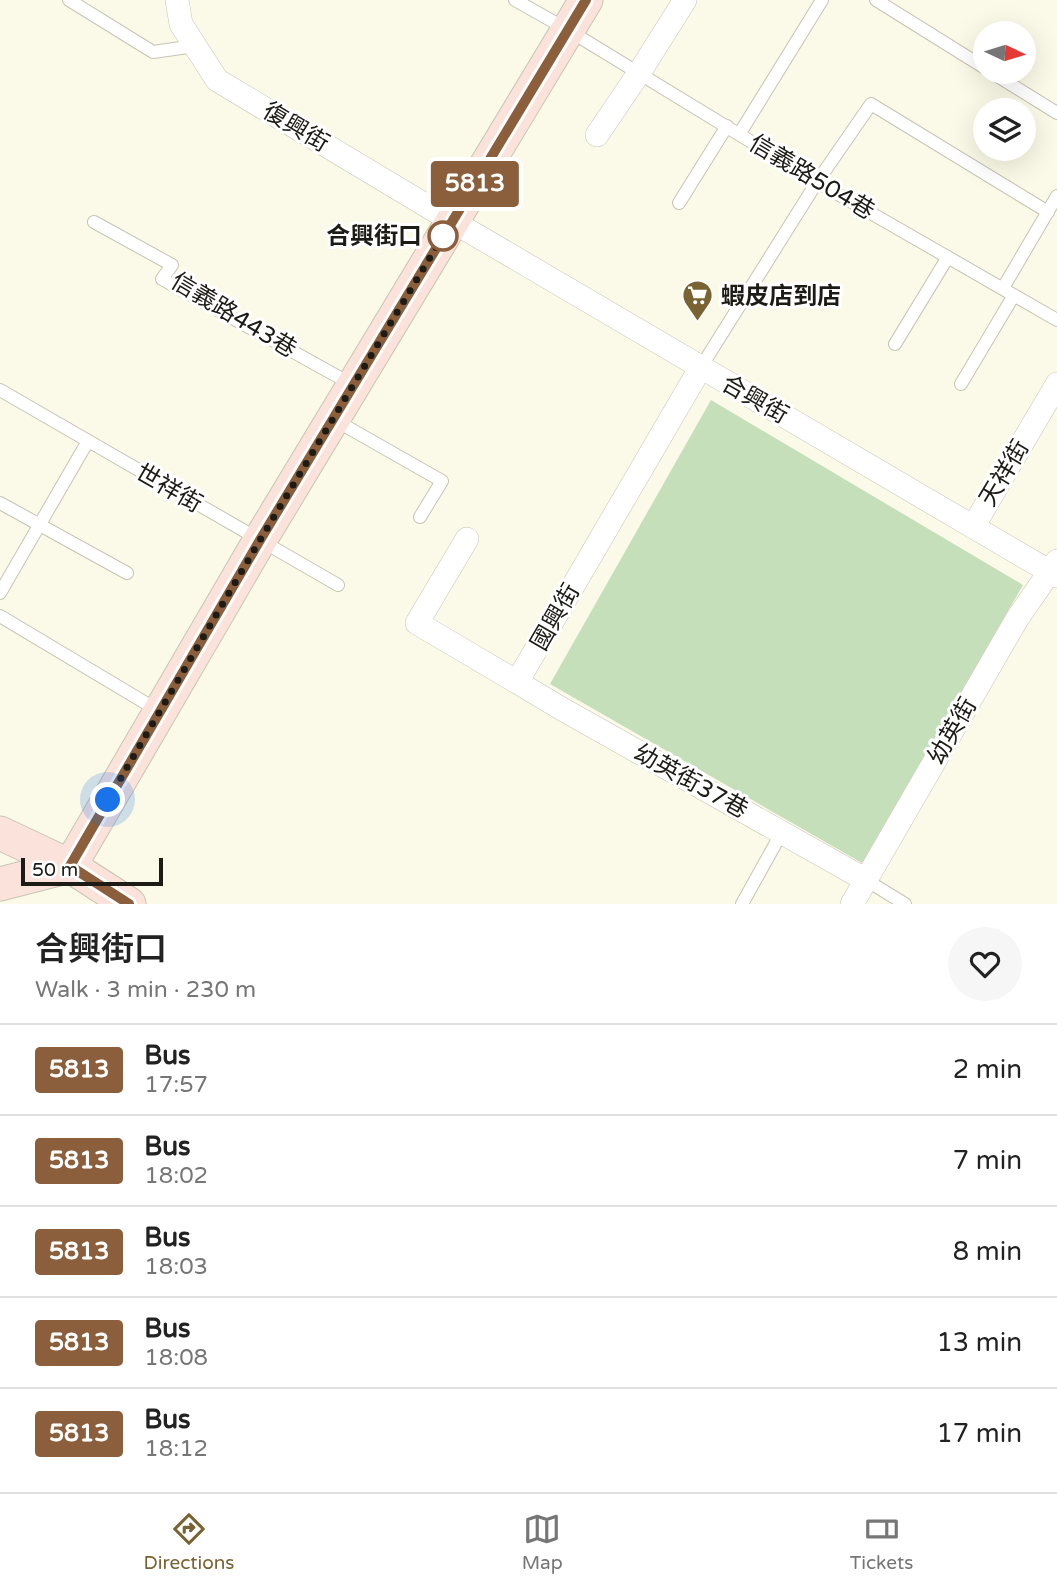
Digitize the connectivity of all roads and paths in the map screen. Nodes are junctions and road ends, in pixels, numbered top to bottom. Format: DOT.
graph roads {
  1 [pos="69,0"];
  2 [pos="177,0"];
  3 [pos="515,0"];
  4 [pos="586,0"];
  5 [pos="685,0"];
  6 [pos="822,0"];
  7 [pos="876,0"];
  8 [pos="568,30"];
  9 [pos="195,46"];
  10 [pos="973,61"];
  11 [pos="639,73"];
  12 [pos="1010,84"];
  13 [pos="1057,113"];
  14 [pos="727,126"];
  15 [pos="740,134"];
  16 [pos="597,135"];
  17 [pos="817,182"];
  18 [pos="1057,196"];
  19 [pos="679,203"];
  20 [pos="1048,212"];
  21 [pos="452,221"];
  22 [pos="94,222"];
  23 [pos="948,257"];
  24 [pos="1008,292"];
  25 [pos="1057,320"];
  26 [pos="895,344"];
  27 [pos="701,367"];
  28 [pos="961,384"];
  29 [pos="1057,384"];
  30 [pos="354,385"];
  31 [pos="0,390"];
  32 [pos="333,419"];
  33 [pos="88,441"];
  34 [pos="0,503"];
  35 [pos="420,517"];
  36 [pos="39,524"];
  37 [pos="973,527"];
  38 [pos="467,539"];
  39 [pos="260,540"];
  40 [pos="1055,570"];
  41 [pos="127,573"];
  42 [pos="338,585"];
  43 [pos="0,593"];
  44 [pos="0,616"];
  45 [pos="517,682"];
  46 [pos="160,712"];
  47 [pos="3,830"];
  48 [pos="777,842"];
  49 [pos="70,866"];
  50 [pos="866,880"];
  51 [pos="0,884"];
  52 [pos="129,904"];
  53 [pos="743,904"];
  54 [pos="852,904"];
  55 [pos="905,904"];
  1 -- 9 [label="lane"];
  2 -- 9 [label="street, 復興街"];
  3 -- 8 [label="lane, 信義路504巷"];
  4 -- 8 [label="street"];
  5 -- 11 [label="street"];
  6 -- 15 [label="lane"];
  7 -- 10 [label="lane"];
  8 -- 11 [label="lane, 信義路504巷"];
  8 -- 21 [label="street"];
  9 -- 21 [label="street, 復興街"];
  11 -- 14 [label="lane, 信義路504巷"];
  11 -- 16 [label="street"];
  12 -- 13 [label="lane"];
  14 -- 15 [label="lane, 信義路504巷"];
  14 -- 19 [label="lane"];
  15 -- 17 [label="lane, 信義路504巷"];
  17 -- 20 [label="lane"];
  17 -- 23 [label="lane, 信義路504巷"];
  17 -- 27 [label="lane"];
  18 -- 20 [label="lane"];
  20 -- 24 [label="lane"];
  21 -- 27 [label="street, 合興街"];
  21 -- 30 [label="street"];
  22 -- 30 [label="lane, 信義路443巷"];
  23 -- 24 [label="lane, 信義路504巷"];
  23 -- 26 [label="lane"];
  24 -- 25 [label="lane, 信義路504巷"];
  24 -- 28 [label="lane"];
  27 -- 37 [label="street, 合興街"];
  27 -- 45 [label="street, 國興街"];
  29 -- 37 [label="street, 天祥街"];
  30 -- 32 [label="street"];
  31 -- 33 [label="lane, 世祥街"];
  32 -- 35 [label="lane"];
  32 -- 39 [label="street"];
  33 -- 36 [label="lane"];
  33 -- 39 [label="lane, 世祥街"];
  34 -- 36 [label="lane"];
  36 -- 41 [label="lane"];
  36 -- 43 [label="lane"];
  37 -- 40 [label="street, 合興街"];
  38 -- 45 [label="street"];
  39 -- 42 [label="lane, 世祥街"];
  39 -- 46 [label="street"];
  40 -- 50 [label="street, 幼英街"];
  44 -- 46 [label="lane"];
  45 -- 48 [label="street, 幼英街37巷"];
  46 -- 49 [label="street"];
  47 -- 49 [label="street"];
  48 -- 50 [label="street, 幼英街37巷"];
  48 -- 53 [label="lane"];
  49 -- 51 [label="street"];
  49 -- 52 [label="street"];
  50 -- 54 [label="street, 幼英街"];
  50 -- 55 [label="lane"];
}
